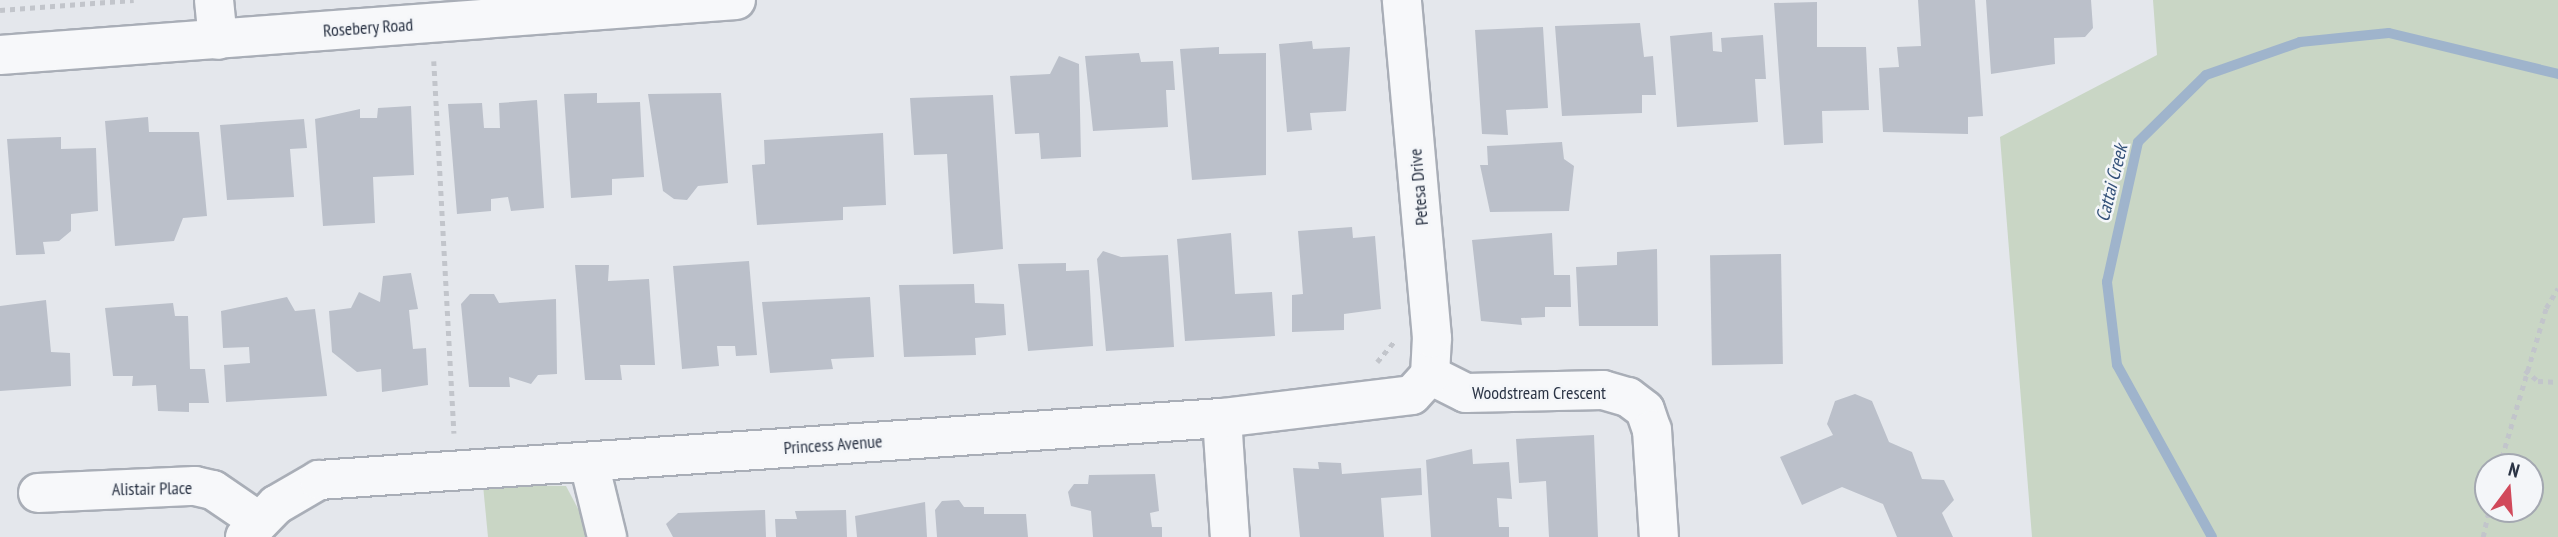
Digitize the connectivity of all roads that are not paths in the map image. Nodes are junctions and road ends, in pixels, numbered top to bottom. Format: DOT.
graph roads {
  1 [pos="214,0"];
  2 [pos="736,0"];
  3 [pos="1402,0"];
  4 [pos="669,2"];
  5 [pos="218,40"];
  6 [pos="0,55"];
  7 [pos="1430,375"];
  8 [pos="1222,418"];
  9 [pos="589,463"];
  10 [pos="38,492"];
  11 [pos="251,529"];
  12 [pos="607,537"];
  13 [pos="1230,537"];
  14 [pos="1659,537"];
  1 -- 5 [label="street"];
  2 -- 4 [label="street, Rosebery Road"];
  3 -- 7 [label="street, Petesa Drive"];
  4 -- 5 [label="street, Rosebery Road"];
  5 -- 6 [label="street, Rosebery Road"];
  7 -- 8 [label="street, Princess Avenue"];
  7 -- 14 [label="street, Woodstream Crescent"];
  8 -- 9 [label="street, Princess Avenue"];
  8 -- 13 [label="street"];
  9 -- 11 [label="street, Princess Avenue"];
  9 -- 12 [label="street"];
  10 -- 11 [label="street, Alistair Place"];
}
